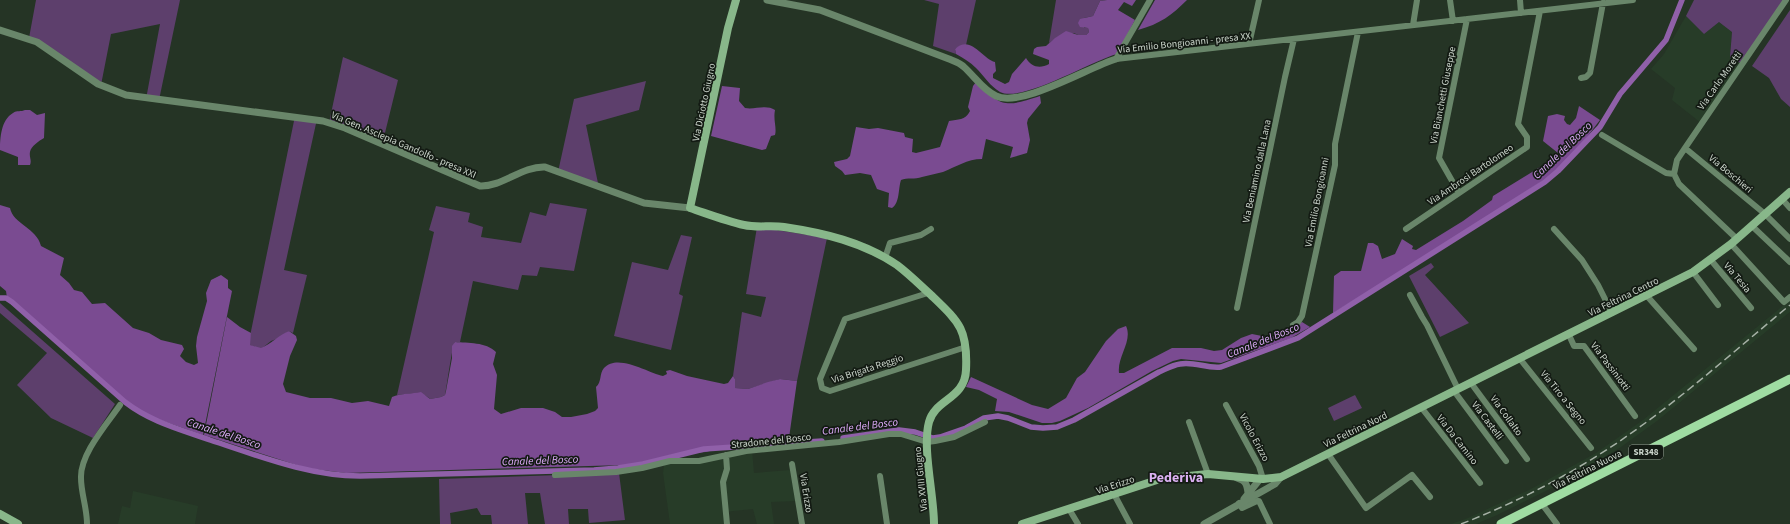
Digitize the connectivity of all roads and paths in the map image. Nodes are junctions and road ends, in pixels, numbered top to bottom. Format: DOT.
graph roads {
  1 [pos="736,0"];
  2 [pos="767,0"];
  3 [pos="1150,0"];
  4 [pos="1259,0"];
  5 [pos="1417,0"];
  6 [pos="1450,0"];
  7 [pos="1520,0"];
  8 [pos="1573,0"];
  9 [pos="1633,0"];
  10 [pos="1786,0"];
  11 [pos="1603,3"];
  12 [pos="1572,7"];
  13 [pos="1540,11"];
  14 [pos="1521,13"];
  15 [pos="1467,19"];
  16 [pos="1453,21"];
  17 [pos="1413,25"];
  18 [pos="0,30"];
  19 [pos="1358,32"];
  20 [pos="1294,39"];
  21 [pos="1249,44"];
  22 [pos="1116,59"];
  23 [pos="1581,78"];
  24 [pos="1602,135"];
  25 [pos="1685,148"];
  26 [pos="1674,174"];
  27 [pos="1790,192"];
  28 [pos="1459,193"];
  29 [pos="1782,199"];
  30 [pos="690,208"];
  31 [pos="1790,208"];
  32 [pos="1765,214"];
  33 [pos="1752,226"];
  34 [pos="932,229"];
  35 [pos="1406,229"];
  36 [pos="1554,230"];
  37 [pos="1789,235"];
  38 [pos="1734,242"];
  39 [pos="885,258"];
  40 [pos="1710,259"];
  41 [pos="1790,262"];
  42 [pos="1693,272"];
  43 [pos="928,293"];
  44 [pos="1410,295"];
  45 [pos="1647,296"];
  46 [pos="1790,297"];
  47 [pos="1718,305"];
  48 [pos="1238,308"];
  49 [pos="1751,308"];
  50 [pos="1612,313"];
  51 [pos="1293,325"];
  52 [pos="1569,334"];
  53 [pos="966,347"];
  54 [pos="1694,349"];
  55 [pos="1520,359"];
  56 [pos="1790,378"];
  57 [pos="1471,383"];
  58 [pos="1456,390"];
  59 [pos="1226,404"];
  60 [pos="120,405"];
  61 [pos="1421,407"];
  62 [pos="1635,416"];
  63 [pos="985,422"];
  64 [pos="1190,422"];
  65 [pos="927,437"];
  66 [pos="1591,448"];
  67 [pos="1328,454"];
  68 [pos="726,455"];
  69 [pos="1527,459"];
  70 [pos="1506,461"];
  71 [pos="792,464"];
  72 [pos="1208,474"];
  73 [pos="555,475"];
  74 [pos="880,476"];
  75 [pos="1232,476"];
  76 [pos="1281,477"];
  77 [pos="1262,479"];
  78 [pos="1480,483"];
  79 [pos="1262,491"];
  80 [pos="1248,493"];
  81 [pos="1114,494"];
  82 [pos="1430,497"];
  83 [pos="1240,502"];
  84 [pos="1542,504"];
  85 [pos="1069,509"];
  86 [pos="0,514"];
  87 [pos="1207,523"];
  88 [pos="18,524"];
  89 [pos="87,524"];
  90 [pos="727,524"];
  91 [pos="802,524"];
  92 [pos="887,524"];
  93 [pos="934,524"];
  94 [pos="1024,524"];
  95 [pos="1078,524"];
  96 [pos="1130,524"];
  97 [pos="1270,524"];
  98 [pos="1501,524"];
  99 [pos="1557,524"];
  1 -- 30 [label="main road, Via Diciotto Giugno"];
  2 -- 22 [label="street, Via Emilio Bongioanni - presa XX"];
  3 -- 22 [label="street"];
  4 -- 21 [label="street"];
  5 -- 17 [label="street"];
  6 -- 16 [label="street"];
  7 -- 14 [label="street"];
  8 -- 12 [label="street"];
  9 -- 11 [label="street, Via Emilio Bongioanni - presa XX"];
  10 -- 25 [label="street, Via Carlo Moretti"];
  11 -- 12 [label="street, Via Emilio Bongioanni - presa XX"];
  11 -- 23 [label="street"];
  12 -- 13 [label="street, Via Emilio Bongioanni - presa XX"];
  13 -- 14 [label="street, Via Emilio Bongioanni - presa XX"];
  13 -- 28 [label="street, Via Ambrosi Bartolomeo"];
  14 -- 15 [label="street, Via Emilio Bongioanni - presa XX"];
  15 -- 16 [label="street, Via Emilio Bongioanni - presa XX"];
  15 -- 28 [label="street, Via Bianchetti Giuseppe"];
  16 -- 17 [label="street, Via Emilio Bongioanni - presa XX"];
  17 -- 19 [label="street, Via Emilio Bongioanni - presa XX"];
  18 -- 30 [label="street, Via Gen. Asclepia Gandolfo - presa XXI"];
  19 -- 20 [label="street, Via Emilio Bongioanni - presa XX"];
  19 -- 51 [label="street, Via Emilio Bongioanni"];
  20 -- 21 [label="street, Via Emilio Bongioanni - presa XX"];
  20 -- 48 [label="street, Via Beniamino dalla Lana"];
  21 -- 22 [label="street, Via Emilio Bongioanni - presa XX"];
  24 -- 26 [label="street"];
  25 -- 26 [label="street, Via Carlo Moretti"];
  25 -- 32 [label="street, Via Boschieri"];
  26 -- 38 [label="street"];
  27 -- 29 [label="main road, Via Feltrina Centro"];
  28 -- 35 [label="street, Via Ambrosi Bartolomeo"];
  29 -- 31 [label="street"];
  29 -- 32 [label="main road, Via Feltrina Centro"];
  30 -- 39 [label="main road"];
  32 -- 33 [label="main road, Via Feltrina Centro"];
  32 -- 37 [label="street"];
  33 -- 38 [label="main road, Via Feltrina Centro"];
  33 -- 41 [label="street"];
  34 -- 39 [label="street"];
  36 -- 50 [label="street"];
  38 -- 40 [label="main road, Via Feltrina Centro"];
  38 -- 46 [label="street"];
  39 -- 43 [label="main road"];
  40 -- 42 [label="main road, Via Feltrina Centro"];
  40 -- 49 [label="street, Via Tesia"];
  42 -- 45 [label="main road, Via Feltrina Centro"];
  42 -- 47 [label="street"];
  43 -- 53 [label="main road"];
  43 -- 53 [label="street, Via Brigata Reggio"];
  44 -- 58 [label="street"];
  45 -- 50 [label="main road, Via Feltrina Centro"];
  45 -- 54 [label="street"];
  50 -- 52 [label="main road, Via Feltrina Centro"];
  52 -- 55 [label="main road, Via Feltrina Centro"];
  52 -- 62 [label="street, Via Passiniotti"];
  53 -- 65 [label="main road"];
  55 -- 57 [label="main road, Via Feltrina Nord"];
  55 -- 66 [label="street, Via Tiro a Segno"];
  56 -- 84 [label="main road, Via Feltrina Nuova / SR348"];
  57 -- 58 [label="main road, Via Feltrina Nord"];
  57 -- 69 [label="street, Via Collalto"];
  58 -- 61 [label="main road, Via Feltrina Nord"];
  58 -- 70 [label="street, Via Castelli"];
  59 -- 77 [label="street, Vicolo Erizzo"];
  60 -- 89 [label="street"];
  61 -- 67 [label="main road, Via Feltrina Nord"];
  61 -- 78 [label="street, Via Da Camino"];
  63 -- 65 [label="street, Stradone del Bosco"];
  64 -- 72 [label="street"];
  65 -- 68 [label="street, Stradone del Bosco"];
  65 -- 93 [label="main road, Via XVIII Giugno"];
  67 -- 76 [label="main road, Via Feltrina Nord"];
  67 -- 82 [label="street"];
  68 -- 73 [label="street, Stradone del Bosco"];
  68 -- 90 [label="street"];
  71 -- 91 [label="street, Via Erizzo"];
  72 -- 75 [label="main road, Via Erizzo"];
  72 -- 81 [label="main road, Via Erizzo"];
  74 -- 92 [label="street"];
  75 -- 77 [label="main road, Via Erizzo"];
  75 -- 80 [label="street"];
  76 -- 77 [label="main road"];
  76 -- 79 [label="street, Via Feltrina Nord"];
  77 -- 79 [label="street"];
  77 -- 80 [label="street, Via Feltrina Nord"];
  79 -- 83 [label="street, Via Feltrina Nord"];
  80 -- 83 [label="street, Via Feltrina Nord"];
  81 -- 85 [label="main road, Via Erizzo"];
  81 -- 96 [label="street"];
  83 -- 87 [label="street, Via Feltrina Nord"];
  83 -- 97 [label="street"];
  84 -- 98 [label="main road, Via Feltrina Nuova / SR348"];
  84 -- 99 [label="street"];
  85 -- 94 [label="main road, Via Erizzo"];
  85 -- 95 [label="street"];
  86 -- 88 [label="main road"];
}
